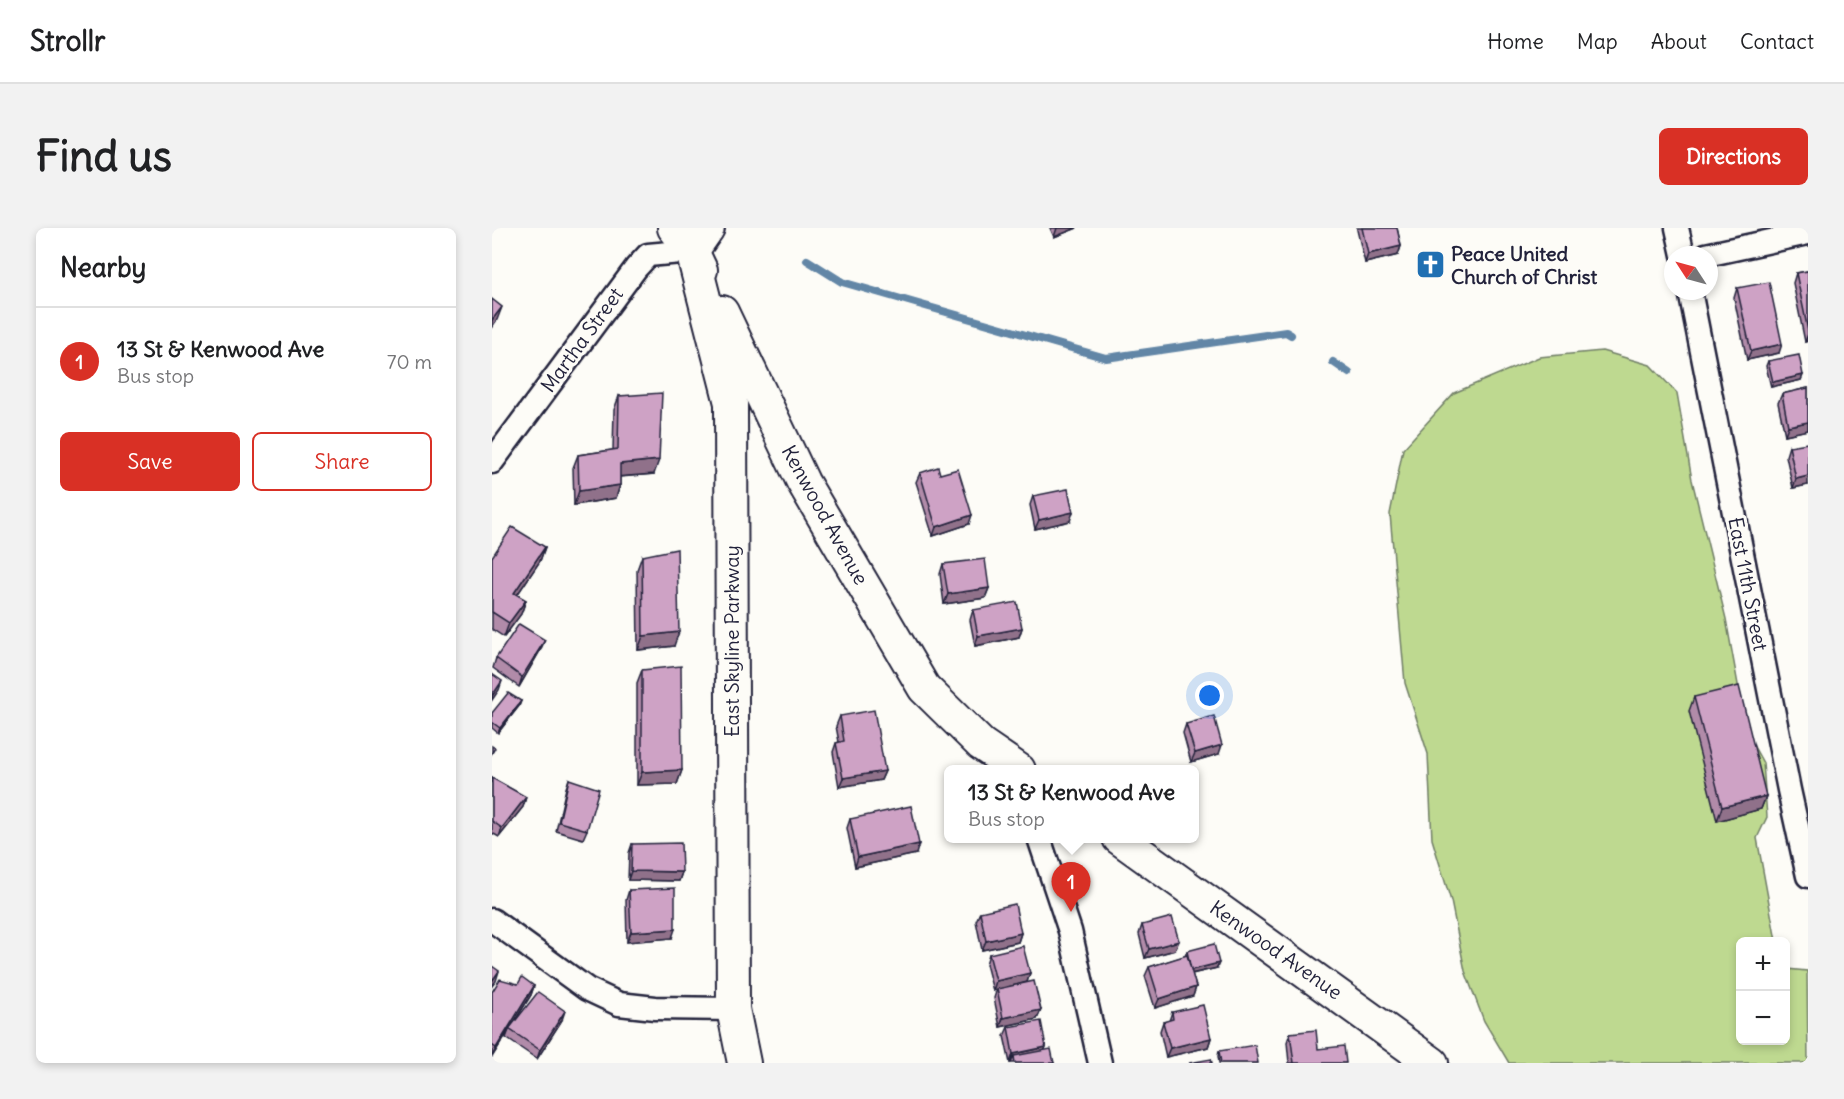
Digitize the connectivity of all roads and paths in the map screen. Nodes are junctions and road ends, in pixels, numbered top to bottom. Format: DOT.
graph roads {
  1 [pos="1677,228"];
  2 [pos="1808,233"];
  3 [pos="691,236"];
  4 [pos="1681,246"];
  5 [pos="1718,252"];
  6 [pos="1692,300"];
  7 [pos="492,462"];
  8 [pos="989,757"];
  9 [pos="1007,765"];
  10 [pos="1798,789"];
  11 [pos="1041,843"];
  12 [pos="1126,843"];
  13 [pos="1808,876"];
  14 [pos="492,920"];
  15 [pos="733,1010"];
  16 [pos="744,1063"];
  17 [pos="1100,1063"];
  18 [pos="1432,1063"];
  1 -- 4 [label="street"];
  2 -- 5 [label="street"];
  3 -- 7 [label="street, Martha Street"];
  3 -- 8 [label="street, Kenwood Avenue"];
  3 -- 15 [label="street, East Skyline Parkway"];
  6 -- 10 [label="street, East 11th Street"];
  8 -- 9 [label="street, Kenwood Avenue"];
  10 -- 13 [label="street, East 11th Street"];
  11 -- 17 [label="street"];
  12 -- 18 [label="street, Kenwood Avenue"];
  14 -- 15 [label="street"];
  15 -- 16 [label="street, East Skyline Parkway"];
}
